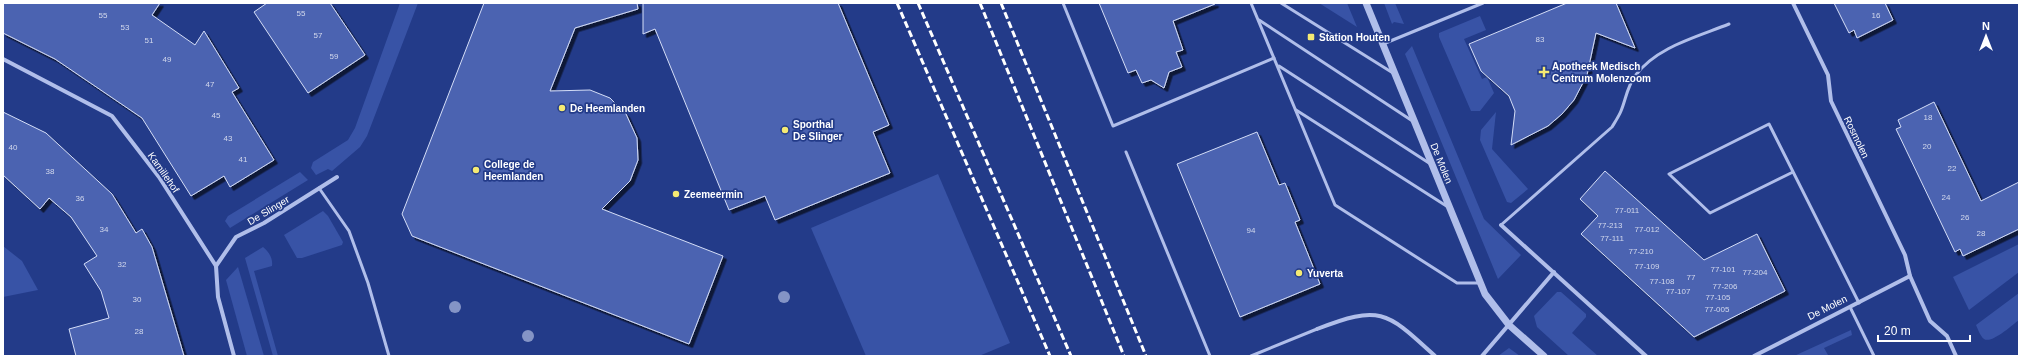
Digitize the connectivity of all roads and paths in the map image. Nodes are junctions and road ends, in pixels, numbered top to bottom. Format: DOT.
graph roads {
  1 [pos="1063,3"];
  2 [pos="1251,3"];
  3 [pos="1282,3"];
  4 [pos="1366,3"];
  5 [pos="1483,3"];
  6 [pos="1793,3"];
  7 [pos="1259,20"];
  8 [pos="1728,24"];
  9 [pos="1383,44"];
  10 [pos="1274,58"];
  11 [pos="3,59"];
  12 [pos="1278,66"];
  13 [pos="1396,75"];
  14 [pos="1296,110"];
  15 [pos="1414,122"];
  16 [pos="1126,152"];
  17 [pos="1432,165"];
  18 [pos="1793,172"];
  19 [pos="337,177"];
  20 [pos="319,188"];
  21 [pos="1450,208"];
  22 [pos="1501,225"];
  23 [pos="216,266"];
  24 [pos="1554,272"];
  25 [pos="1910,276"];
  26 [pos="1480,283"];
  27 [pos="1859,302"];
  28 [pos="1850,307"];
  29 [pos="1509,325"];
  30 [pos="1317,329"];
  31 [pos="234,356"];
  32 [pos="389,356"];
  33 [pos="1210,356"];
  34 [pos="1251,356"];
  35 [pos="1435,356"];
  36 [pos="1482,356"];
  37 [pos="1544,356"];
  38 [pos="1646,356"];
  39 [pos="1754,356"];
  40 [pos="1874,356"];
  41 [pos="1956,356"];
  1 -- 10 [label="lane"];
  2 -- 7 [label="lane"];
  3 -- 13 [label="lane"];
  4 -- 9 [label="street, De Molen"];
  5 -- 9 [label="lane"];
  6 -- 25 [label="street, Rosmolen"];
  7 -- 10 [label="lane"];
  7 -- 15 [label="lane"];
  8 -- 22 [label="lane"];
  9 -- 13 [label="street, De Molen"];
  10 -- 12 [label="lane"];
  11 -- 23 [label="street, Kamillehof"];
  12 -- 14 [label="lane"];
  12 -- 17 [label="lane"];
  13 -- 15 [label="street, De Molen"];
  14 -- 21 [label="lane"];
  14 -- 26 [label="lane"];
  15 -- 17 [label="street, De Molen"];
  16 -- 33 [label="lane"];
  17 -- 21 [label="street, De Molen"];
  18 -- 18 [label="lane"];
  18 -- 27 [label="lane"];
  19 -- 20 [label="street, De Slinger"];
  20 -- 23 [label="street, De Slinger"];
  20 -- 32 [label="lane"];
  21 -- 26 [label="street, De Molen"];
  22 -- 24 [label="street"];
  23 -- 31 [label="street, Kamillehof"];
  24 -- 29 [label="street"];
  24 -- 38 [label="street"];
  25 -- 27 [label="street, De Molen"];
  25 -- 41 [label="street, Rosmolen"];
  26 -- 29 [label="street, De Molen"];
  27 -- 28 [label="street, De Molen"];
  28 -- 39 [label="street, De Molen"];
  28 -- 40 [label="lane"];
  29 -- 36 [label="street"];
  29 -- 37 [label="street, De Molen"];
  30 -- 34 [label="lane"];
  30 -- 35 [label="street"];
}
